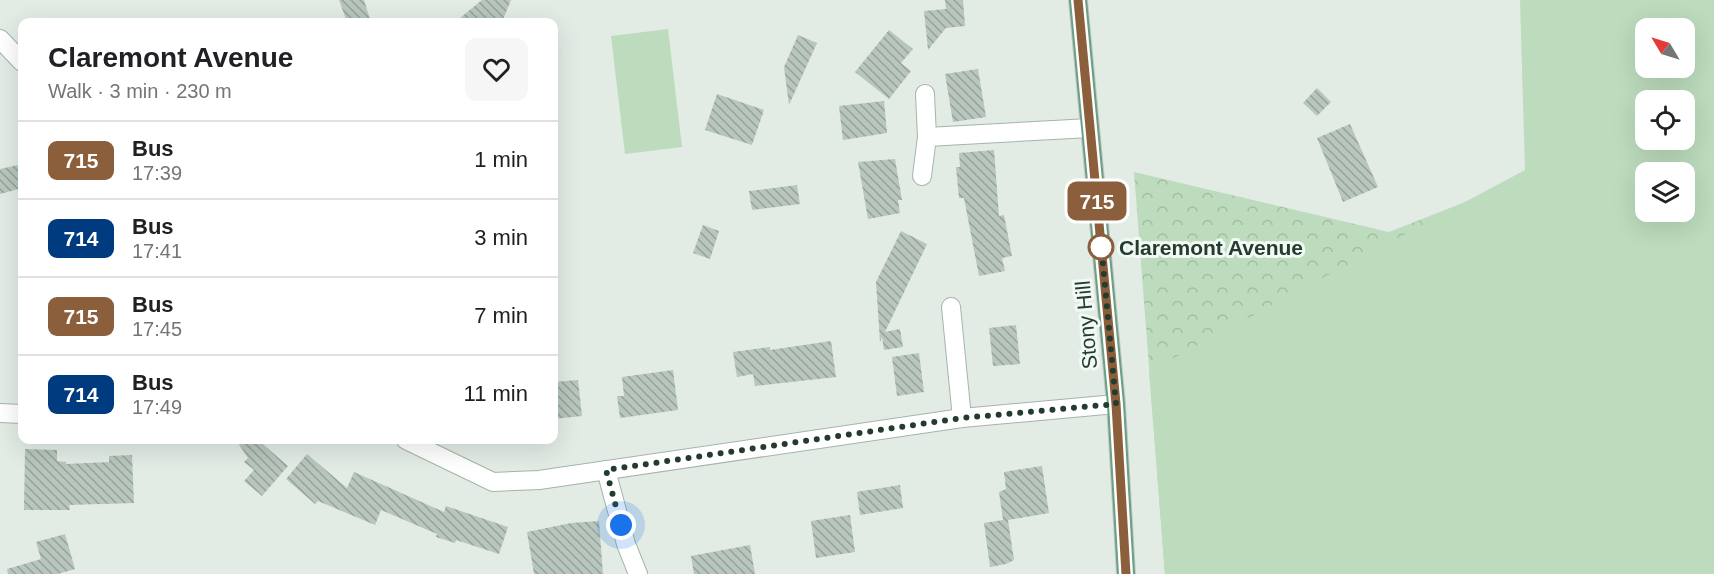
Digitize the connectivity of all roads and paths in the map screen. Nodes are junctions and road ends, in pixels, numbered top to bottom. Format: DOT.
graph roads {
  1 [pos="1078,0"];
  2 [pos="0,39"];
  3 [pos="18,58"];
  4 [pos="925,94"];
  5 [pos="1090,128"];
  6 [pos="927,137"];
  7 [pos="922,176"];
  8 [pos="951,307"];
  9 [pos="1116,404"];
  10 [pos="0,413"];
  11 [pos="18,414"];
  12 [pos="962,418"];
  13 [pos="414,444"];
  14 [pos="606,470"];
  15 [pos="638,574"];
  16 [pos="1126,574"];
  1 -- 5 [label="main road, Stony Hill"];
  2 -- 3 [label="street"];
  4 -- 6 [label="street"];
  5 -- 6 [label="street"];
  5 -- 9 [label="main road, Stony Hill"];
  6 -- 7 [label="street"];
  8 -- 12 [label="street"];
  9 -- 12 [label="street"];
  9 -- 16 [label="main road, Stony Hill"];
  10 -- 11 [label="street"];
  12 -- 14 [label="street"];
  13 -- 14 [label="street"];
  14 -- 15 [label="street"];
}
